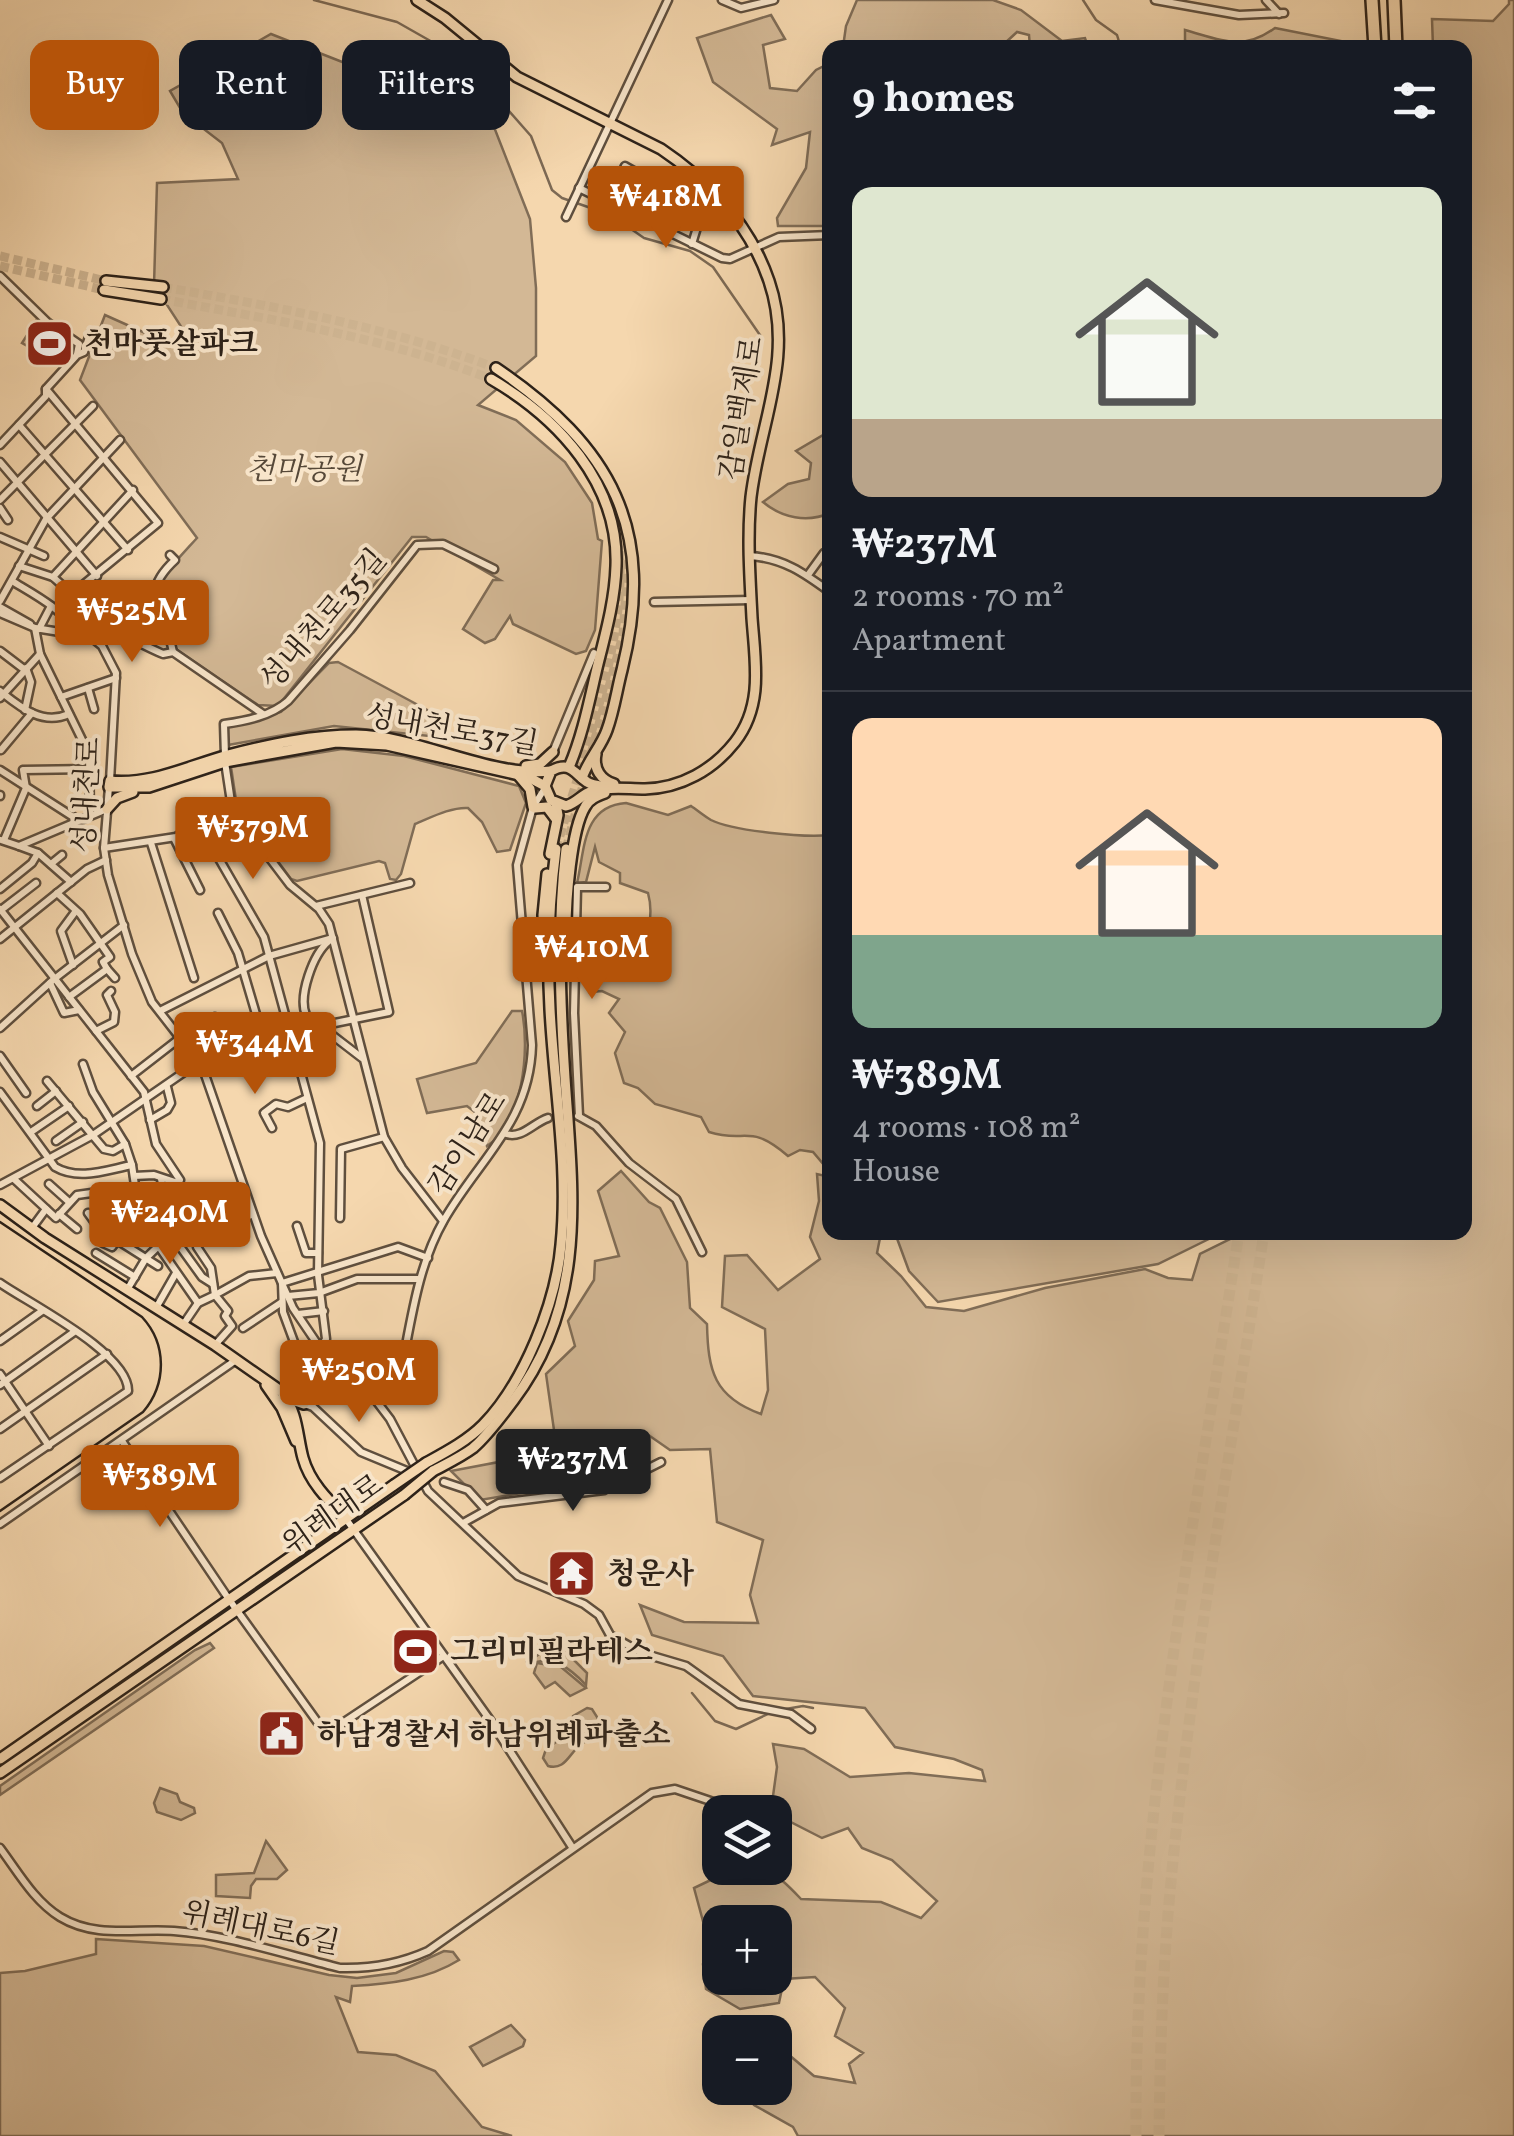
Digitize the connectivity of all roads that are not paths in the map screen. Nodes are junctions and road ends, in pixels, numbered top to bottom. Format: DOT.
graph roads {
  1 [pos="417,0"];
  2 [pos="668,0"];
  3 [pos="722,0"];
  4 [pos="774,0"];
  5 [pos="1155,0"];
  6 [pos="1266,0"];
  7 [pos="1372,0"];
  8 [pos="1394,3"];
  9 [pos="1374,40"];
  10 [pos="1396,40"];
  11 [pos="610,123"];
  12 [pos="577,191"];
  13 [pos="609,203"];
  14 [pos="566,217"];
  15 [pos="822,234"];
  16 [pos="692,244"];
  17 [pos="755,247"];
  18 [pos="0,276"];
  19 [pos="105,286"];
  20 [pos="162,293"];
  21 [pos="90,334"];
  22 [pos="77,355"];
  23 [pos="496,368"];
  24 [pos="491,379"];
  25 [pos="46,389"];
  26 [pos="94,406"];
  27 [pos="76,422"];
  28 [pos="19,425"];
  29 [pos="120,440"];
  30 [pos="0,445"];
  31 [pos="46,454"];
  32 [pos="102,456"];
  33 [pos="0,462"];
  34 [pos="16,484"];
  35 [pos="74,488"];
  36 [pos="134,490"];
  37 [pos="0,500"];
  38 [pos="0,508"];
  39 [pos="46,518"];
  40 [pos="8,520"];
  41 [pos="104,520"];
  42 [pos="0,537"];
  43 [pos="26,550"];
  44 [pos="128,550"];
  45 [pos="76,552"];
  46 [pos="170,555"];
  47 [pos="44,556"];
  48 [pos="750,556"];
  49 [pos="822,557"];
  50 [pos="20,566"];
  51 [pos="494,569"];
  52 [pos="808,575"];
  53 [pos="53,576"];
  54 [pos="97,576"];
  55 [pos="12,580"];
  56 [pos="822,586"];
  57 [pos="751,600"];
  58 [pos="654,602"];
  59 [pos="51,606"];
  60 [pos="0,607"];
  61 [pos="37,628"];
  62 [pos="79,635"];
  63 [pos="0,650"];
  64 [pos="173,652"];
  65 [pos="594,653"];
  66 [pos="40,654"];
  67 [pos="26,669"];
  68 [pos="116,678"];
  69 [pos="88,688"];
  70 [pos="1,694"];
  71 [pos="61,697"];
  72 [pos="94,709"];
  73 [pos="28,711"];
  74 [pos="69,714"];
  75 [pos="264,714"];
  76 [pos="582,723"];
  77 [pos="607,731"];
  78 [pos="598,748"];
  79 [pos="555,749"];
  80 [pos="1,750"];
  81 [pos="437,754"];
  82 [pos="225,759"];
  83 [pos="567,766"];
  84 [pos="507,767"];
  85 [pos="91,769"];
  86 [pos="0,770"];
  87 [pos="552,771"];
  88 [pos="516,775"];
  89 [pos="583,778"];
  90 [pos="110,784"];
  91 [pos="545,787"];
  92 [pos="26,788"];
  93 [pos="142,788"];
  94 [pos="611,788"];
  95 [pos="647,789"];
  96 [pos="579,799"];
  97 [pos="231,802"];
  98 [pos="554,803"];
  99 [pos="106,809"];
  100 [pos="533,810"];
  101 [pos="90,816"];
  102 [pos="78,820"];
  103 [pos="198,824"];
  104 [pos="555,829"];
  105 [pos="578,831"];
  106 [pos="174,838"];
  107 [pos="2,840"];
  108 [pos="151,843"];
  109 [pos="19,846"];
  110 [pos="104,848"];
  111 [pos="562,848"];
  112 [pos="38,853"];
  113 [pos="62,855"];
  114 [pos="106,860"];
  115 [pos="51,864"];
  116 [pos="71,882"];
  117 [pos="36,883"];
  118 [pos="410,883"];
  119 [pos="573,887"];
  120 [pos="606,887"];
  121 [pos="0,888"];
  122 [pos="200,890"];
  123 [pos="57,893"];
  124 [pos="362,894"];
  125 [pos="314,906"];
  126 [pos="0,910"];
  127 [pos="75,912"];
  128 [pos="218,913"];
  129 [pos="124,925"];
  130 [pos="14,927"];
  131 [pos="333,938"];
  132 [pos="0,939"];
  133 [pos="102,942"];
  134 [pos="269,956"];
  135 [pos="73,964"];
  136 [pos="242,968"];
  137 [pos="107,969"];
  138 [pos="115,978"];
  139 [pos="194,978"];
  140 [pos="52,981"];
  141 [pos="111,991"];
  142 [pos="69,997"];
  143 [pos="555,1006"];
  144 [pos="79,1010"];
  145 [pos="159,1011"];
  146 [pos="215,1017"];
  147 [pos="354,1020"];
  148 [pos="320,1026"];
  149 [pos="0,1028"];
  150 [pos="96,1031"];
  151 [pos="180,1038"];
  152 [pos="291,1038"];
  153 [pos="266,1048"];
  154 [pos="0,1056"];
  155 [pos="363,1058"];
  156 [pos="229,1059"];
  157 [pos="83,1064"];
  158 [pos="202,1066"];
  159 [pos="130,1076"];
  160 [pos="48,1081"];
  161 [pos="167,1087"];
  162 [pos="56,1091"];
  163 [pos="0,1092"];
  164 [pos="26,1092"];
  165 [pos="308,1098"];
  166 [pos="146,1101"];
  167 [pos="36,1106"];
  168 [pos="68,1106"];
  169 [pos="548,1118"];
  170 [pos="150,1120"];
  171 [pos="82,1122"];
  172 [pos="113,1122"];
  173 [pos="272,1128"];
  174 [pos="31,1132"];
  175 [pos="506,1134"];
  176 [pos="93,1135"];
  177 [pos="384,1137"];
  178 [pos="56,1142"];
  179 [pos="126,1144"];
  180 [pos="50,1158"];
  181 [pos="132,1165"];
  182 [pos="134,1176"];
  183 [pos="161,1179"];
  184 [pos="14,1180"];
  185 [pos="49,1184"];
  186 [pos="0,1185"];
  187 [pos="135,1187"];
  188 [pos="68,1202"];
  189 [pos="0,1205"];
  190 [pos="138,1206"];
  191 [pos="168,1208"];
  192 [pos="46,1209"];
  193 [pos="88,1213"];
  194 [pos="59,1214"];
  195 [pos="253,1214"];
  196 [pos="340,1218"];
  197 [pos="94,1221"];
  198 [pos="443,1222"];
  199 [pos="297,1226"];
  200 [pos="146,1227"];
  201 [pos="32,1228"];
  202 [pos="77,1229"];
  203 [pos="171,1234"];
  204 [pos="107,1245"];
  205 [pos="158,1246"];
  206 [pos="702,1252"];
  207 [pos="318,1253"];
  208 [pos="146,1258"];
  209 [pos="428,1258"];
  210 [pos="158,1266"];
  211 [pos="318,1272"];
  212 [pos="176,1273"];
  213 [pos="278,1273"];
  214 [pos="135,1277"];
  215 [pos="420,1280"];
  216 [pos="282,1283"];
  217 [pos="0,1284"];
  218 [pos="213,1284"];
  219 [pos="128,1290"];
  220 [pos="11,1291"];
  221 [pos="322,1291"];
  222 [pos="214,1294"];
  223 [pos="0,1298"];
  224 [pos="285,1299"];
  225 [pos="198,1303"];
  226 [pos="156,1308"];
  227 [pos="42,1311"];
  228 [pos="324,1311"];
  229 [pos="298,1314"];
  230 [pos="184,1325"];
  231 [pos="243,1328"];
  232 [pos="74,1332"];
  233 [pos="0,1342"];
  234 [pos="215,1345"];
  235 [pos="319,1350"];
  236 [pos="107,1354"];
  237 [pos="236,1360"];
  238 [pos="339,1371"];
  239 [pos="262,1378"];
  240 [pos="2,1380"];
  241 [pos="272,1386"];
  242 [pos="314,1396"];
  243 [pos="304,1404"];
  244 [pos="25,1412"];
  245 [pos="0,1429"];
  246 [pos="122,1441"];
  247 [pos="49,1446"];
  248 [pos="303,1457"];
  249 [pos="661,1462"];
  250 [pos="430,1467"];
  251 [pos="407,1471"];
  252 [pos="0,1478"];
  253 [pos="444,1482"];
  254 [pos="486,1510"];
  255 [pos="346,1518"];
  256 [pos="0,1524"];
  257 [pos="464,1524"];
  258 [pos="354,1530"];
  259 [pos="228,1598"];
  260 [pos="237,1610"];
  261 [pos="442,1657"];
  262 [pos="811,1728"];
  263 [pos="0,1759"];
  264 [pos="0,1774"];
  265 [pos="702,1798"];
  266 [pos="572,1847"];
  267 [pos="0,1848"];
  1 -- 11 [label="main road, 감일백제로"];
  2 -- 11 [label="street"];
  3 -- 4 [label="street"];
  5 -- 6 [label="street"];
  7 -- 9 [label="highway"];
  8 -- 10 [label="highway"];
  11 -- 12 [label="street"];
  11 -- 17 [label="main road, 감일백제로"];
  12 -- 13 [label="street"];
  12 -- 14 [label="street"];
  13 -- 16 [label="street"];
  13 -- 16 [label="street"];
  15 -- 17 [label="street"];
  16 -- 17 [label="street"];
  17 -- 48 [label="main road, 감일백제로"];
  18 -- 22 [label="street"];
  19 -- 20 [label="main road"];
  21 -- 22 [label="street"];
  22 -- 25 [label="street"];
  23 -- 77 [label="main road"];
  24 -- 76 [label="main road"];
  25 -- 27 [label="street"];
  25 -- 28 [label="street"];
  26 -- 27 [label="street"];
  27 -- 31 [label="street"];
  27 -- 32 [label="street"];
  28 -- 30 [label="street"];
  28 -- 31 [label="street"];
  29 -- 32 [label="street"];
  31 -- 34 [label="street"];
  31 -- 35 [label="street"];
  32 -- 35 [label="street"];
  32 -- 36 [label="street"];
  33 -- 34 [label="street"];
  34 -- 37 [label="street"];
  34 -- 39 [label="street"];
  35 -- 39 [label="street"];
  35 -- 41 [label="street"];
  36 -- 41 [label="street"];
  36 -- 44 [label="street"];
  38 -- 40 [label="street"];
  39 -- 43 [label="street"];
  39 -- 45 [label="street"];
  41 -- 44 [label="street"];
  41 -- 45 [label="street"];
  42 -- 43 [label="street"];
  43 -- 47 [label="street"];
  43 -- 50 [label="street"];
  44 -- 54 [label="street"];
  45 -- 53 [label="street"];
  45 -- 54 [label="street"];
  46 -- 64 [label="street"];
  48 -- 52 [label="street"];
  48 -- 57 [label="main road, 감일백제로"];
  49 -- 52 [label="street"];
  50 -- 53 [label="street"];
  50 -- 55 [label="street"];
  51 -- 75 [label="street, 성내천로35길"];
  52 -- 56 [label="street"];
  53 -- 54 [label="street"];
  55 -- 59 [label="street"];
  55 -- 60 [label="street"];
  57 -- 58 [label="street"];
  57 -- 95 [label="main road, 감일백제로"];
  59 -- 61 [label="street"];
  59 -- 62 [label="street"];
  60 -- 61 [label="street"];
  61 -- 62 [label="street"];
  61 -- 66 [label="street"];
  62 -- 64 [label="street, 성내천로35길"];
  62 -- 68 [label="street"];
  63 -- 67 [label="street"];
  64 -- 75 [label="street, 성내천로35길"];
  65 -- 79 [label="street"];
  66 -- 67 [label="street"];
  66 -- 71 [label="street"];
  67 -- 70 [label="street"];
  67 -- 73 [label="street"];
  68 -- 69 [label="street"];
  68 -- 90 [label="street, 성내천로"];
  69 -- 71 [label="street"];
  69 -- 72 [label="street"];
  70 -- 73 [label="street"];
  71 -- 74 [label="street"];
  73 -- 74 [label="street"];
  73 -- 80 [label="street"];
  74 -- 85 [label="street"];
  75 -- 82 [label="street"];
  76 -- 77 [label="main road"];
  76 -- 83 [label="main road"];
  77 -- 78 [label="main road"];
  78 -- 89 [label="main road"];
  78 -- 95 [label="main road"];
  79 -- 83 [label="street"];
  79 -- 84 [label="main road"];
  79 -- 87 [label="main road"];
  81 -- 82 [label="main road, 성내천로37길"];
  81 -- 84 [label="main road, 성내천로37길"];
  81 -- 88 [label="main road, 성내천로37길"];
  82 -- 90 [label="main road, 성내천로37길"];
  82 -- 93 [label="main road, 성내천로37길"];
  82 -- 97 [label="street"];
  83 -- 87 [label="main road"];
  83 -- 89 [label="main road"];
  84 -- 87 [label="main road, 성내천로37길"];
  85 -- 92 [label="street"];
  85 -- 101 [label="street"];
  86 -- 92 [label="street"];
  87 -- 91 [label="main road"];
  88 -- 91 [label="main road, 성내천로37길"];
  88 -- 100 [label="main road"];
  89 -- 94 [label="main road"];
  89 -- 96 [label="main road"];
  90 -- 93 [label="main road, 성내천로37길"];
  90 -- 99 [label="street, 성내천로"];
  91 -- 98 [label="main road"];
  91 -- 100 [label="street, 감이남로"];
  92 -- 102 [label="street"];
  92 -- 107 [label="street"];
  93 -- 99 [label="main road"];
  94 -- 95 [label="main road, 감일백제로"];
  94 -- 96 [label="main road"];
  95 -- 105 [label="main road"];
  96 -- 98 [label="main road"];
  96 -- 105 [label="main road"];
  97 -- 103 [label="street"];
  97 -- 125 [label="street"];
  98 -- 100 [label="main road"];
  98 -- 104 [label="main road"];
  99 -- 101 [label="street"];
  99 -- 110 [label="street, 성내천로"];
  100 -- 104 [label="main road"];
  100 -- 175 [label="street, 감이남로"];
  101 -- 102 [label="street"];
  102 -- 109 [label="street"];
  103 -- 106 [label="street"];
  103 -- 134 [label="street"];
  104 -- 111 [label="main road"];
  105 -- 111 [label="main road"];
  106 -- 108 [label="street"];
  106 -- 122 [label="street"];
  107 -- 109 [label="street"];
  108 -- 110 [label="street"];
  108 -- 139 [label="street"];
  109 -- 112 [label="street"];
  110 -- 114 [label="street, 성내천로"];
  111 -- 119 [label="main road"];
  111 -- 143 [label="main road, 위례대로"];
  111 -- 143 [label="main road"];
  112 -- 115 [label="street"];
  112 -- 121 [label="street"];
  113 -- 115 [label="street"];
  114 -- 116 [label="street"];
  114 -- 129 [label="street, 성내천로"];
  115 -- 116 [label="street"];
  116 -- 123 [label="street"];
  117 -- 126 [label="street"];
  118 -- 124 [label="street"];
  119 -- 120 [label="street"];
  119 -- 143 [label="main road"];
  119 -- 206 [label="street"];
  123 -- 127 [label="street"];
  123 -- 130 [label="street"];
  124 -- 125 [label="street"];
  124 -- 147 [label="street"];
  125 -- 131 [label="street"];
  126 -- 130 [label="street"];
  127 -- 133 [label="street"];
  127 -- 135 [label="street"];
  128 -- 136 [label="street"];
  129 -- 133 [label="street"];
  129 -- 145 [label="street, 성내천로"];
  130 -- 132 [label="street"];
  130 -- 140 [label="street"];
  131 -- 134 [label="street"];
  131 -- 147 [label="street"];
  131 -- 148 [label="street"];
  133 -- 135 [label="street"];
  133 -- 137 [label="street"];
  134 -- 136 [label="street"];
  134 -- 152 [label="street"];
  135 -- 140 [label="street"];
  136 -- 145 [label="street"];
  136 -- 153 [label="street"];
  137 -- 138 [label="street"];
  137 -- 142 [label="street"];
  140 -- 142 [label="street"];
  140 -- 144 [label="street"];
  140 -- 149 [label="street"];
  141 -- 150 [label="street"];
  142 -- 144 [label="street"];
  143 -- 250 [label="main road, 위례대로"];
  144 -- 150 [label="street"];
  145 -- 151 [label="street, 성내천로"];
  146 -- 156 [label="street"];
  147 -- 148 [label="street"];
  147 -- 155 [label="street"];
  148 -- 152 [label="street"];
  148 -- 155 [label="street"];
  150 -- 159 [label="street"];
  151 -- 158 [label="street, 성내천로"];
  151 -- 159 [label="street"];
  152 -- 153 [label="street"];
  152 -- 165 [label="street"];
  153 -- 156 [label="street"];
  154 -- 164 [label="street"];
  155 -- 177 [label="street"];
  156 -- 158 [label="street"];
  157 -- 172 [label="street"];
  158 -- 161 [label="street"];
  158 -- 195 [label="street, 성내천로"];
  159 -- 166 [label="street"];
  160 -- 162 [label="street"];
  161 -- 166 [label="street"];
  161 -- 170 [label="street"];
  162 -- 167 [label="street"];
  162 -- 168 [label="street"];
  163 -- 174 [label="street"];
  165 -- 173 [label="street"];
  165 -- 207 [label="street"];
  166 -- 170 [label="street"];
  166 -- 172 [label="street"];
  168 -- 171 [label="street"];
  168 -- 174 [label="street"];
  169 -- 175 [label="street"];
  170 -- 183 [label="street"];
  171 -- 176 [label="street"];
  171 -- 178 [label="street"];
  172 -- 176 [label="street"];
  172 -- 179 [label="street"];
  174 -- 180 [label="street"];
  175 -- 198 [label="street, 감이남로"];
  176 -- 179 [label="street"];
  176 -- 180 [label="street"];
  177 -- 196 [label="street"];
  177 -- 198 [label="street"];
  179 -- 181 [label="street"];
  180 -- 181 [label="street"];
  180 -- 184 [label="street"];
  181 -- 182 [label="street"];
  182 -- 183 [label="street"];
  182 -- 187 [label="street"];
  183 -- 191 [label="street"];
  184 -- 186 [label="street"];
  184 -- 192 [label="street"];
  185 -- 188 [label="street"];
  187 -- 188 [label="street"];
  187 -- 190 [label="street"];
  188 -- 194 [label="street"];
  189 -- 201 [label="main road"];
  190 -- 197 [label="street"];
  190 -- 200 [label="street"];
  192 -- 194 [label="street"];
  192 -- 201 [label="street"];
  193 -- 197 [label="street"];
  194 -- 202 [label="street"];
  195 -- 213 [label="street, 성내천로"];
  195 -- 218 [label="street"];
  197 -- 204 [label="street"];
  198 -- 209 [label="street, 감이남로"];
  199 -- 207 [label="street"];
  200 -- 203 [label="street"];
  200 -- 205 [label="street"];
  201 -- 219 [label="main road"];
  203 -- 205 [label="street"];
  203 -- 218 [label="street"];
  204 -- 208 [label="street"];
  204 -- 214 [label="street"];
  205 -- 208 [label="street"];
  205 -- 212 [label="street"];
  207 -- 211 [label="street"];
  208 -- 210 [label="street"];
  208 -- 214 [label="street"];
  209 -- 211 [label="street"];
  209 -- 215 [label="street, 감이남로"];
  211 -- 216 [label="street"];
  211 -- 221 [label="street"];
  212 -- 225 [label="street"];
  212 -- 226 [label="street"];
  213 -- 216 [label="street, 성내천로"];
  213 -- 222 [label="street"];
  214 -- 219 [label="street"];
  215 -- 221 [label="street"];
  215 -- 238 [label="street, 감이남로"];
  216 -- 224 [label="street, 성내천로"];
  217 -- 220 [label="street"];
  218 -- 222 [label="street"];
  219 -- 226 [label="main road"];
  220 -- 223 [label="street"];
  220 -- 227 [label="street"];
  221 -- 224 [label="street"];
  221 -- 228 [label="street"];
  222 -- 225 [label="street"];
  222 -- 234 [label="street"];
  224 -- 229 [label="street, 성내천로"];
  224 -- 231 [label="street"];
  224 -- 242 [label="street"];
  225 -- 230 [label="street"];
  226 -- 230 [label="main road"];
  227 -- 232 [label="street"];
  227 -- 233 [label="street"];
  228 -- 229 [label="street"];
  228 -- 235 [label="street"];
  229 -- 235 [label="street, 성내천로"];
  230 -- 234 [label="main road"];
  232 -- 236 [label="street"];
  232 -- 240 [label="street"];
  234 -- 237 [label="main road"];
  235 -- 238 [label="street, 성내천로"];
  236 -- 244 [label="street"];
  236 -- 247 [label="street"];
  237 -- 239 [label="main road"];
  237 -- 246 [label="street"];
  238 -- 242 [label="street"];
  238 -- 257 [label="street, 성내천로"];
  239 -- 241 [label="main road"];
  239 -- 248 [label="main road"];
  240 -- 244 [label="street"];
  241 -- 243 [label="main road"];
  241 -- 248 [label="main road"];
  242 -- 243 [label="street"];
  243 -- 251 [label="street"];
  244 -- 245 [label="street"];
  244 -- 247 [label="street"];
  246 -- 256 [label="street"];
  246 -- 259 [label="street"];
  247 -- 252 [label="street"];
  248 -- 255 [label="main road"];
  249 -- 254 [label="street"];
  250 -- 255 [label="main road, 위례대로, bridge"];
  250 -- 258 [label="main road, 위례대로, bridge"];
  253 -- 254 [label="street"];
  254 -- 257 [label="street"];
  255 -- 258 [label="street"];
  255 -- 259 [label="main road, 위례대로"];
  257 -- 262 [label="street, 성내천로"];
  258 -- 260 [label="main road, 위례대로"];
  258 -- 261 [label="street"];
  259 -- 260 [label="street"];
  259 -- 263 [label="main road, 위례대로"];
  260 -- 261 [label="street"];
  260 -- 264 [label="main road, 위례대로"];
  261 -- 266 [label="street"];
  265 -- 266 [label="street, 위례대로6길"];
  266 -- 267 [label="street, 위례대로6길"];
}
